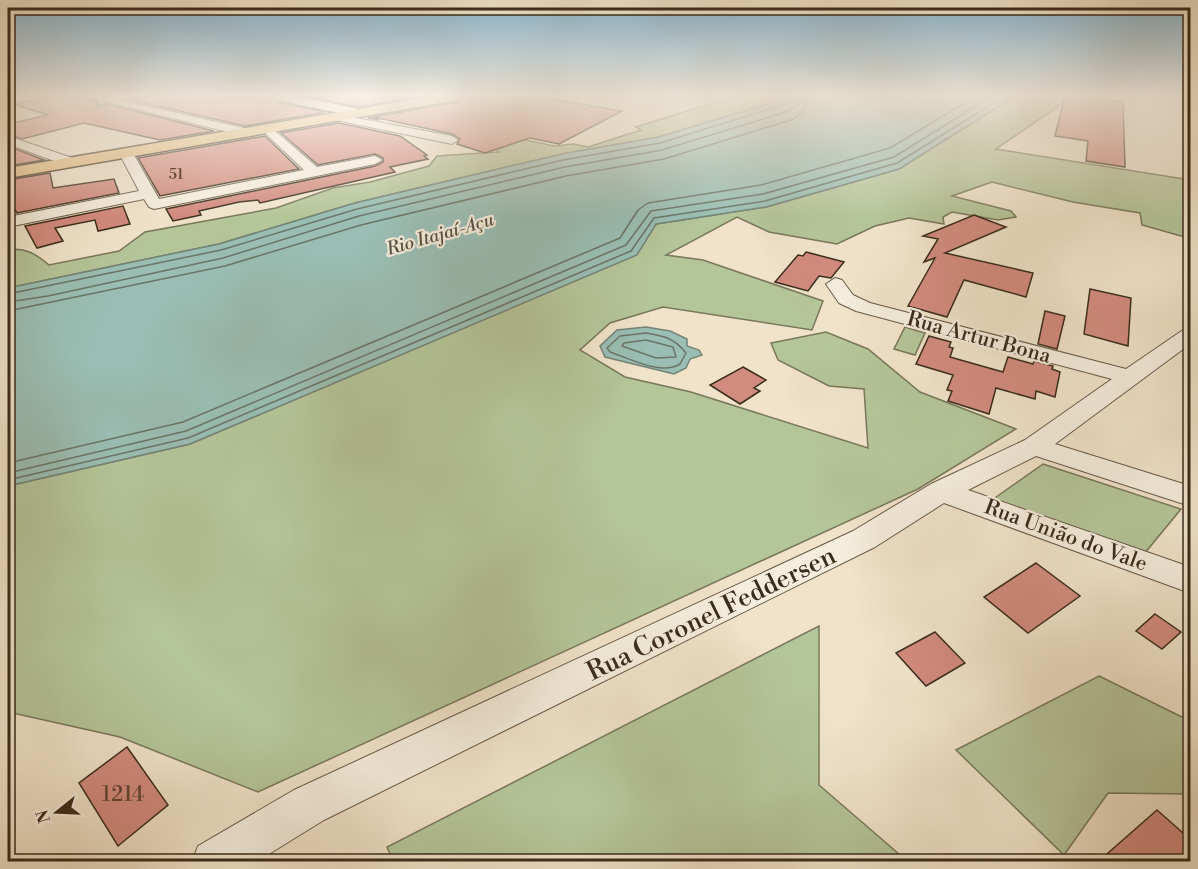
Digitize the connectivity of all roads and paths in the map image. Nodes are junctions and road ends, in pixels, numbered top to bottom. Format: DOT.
graph roads {
  1 [pos="218,137"];
  2 [pos="276,137"];
  3 [pos="434,137"];
  4 [pos="452,140"];
  5 [pos="9,142"];
  6 [pos="126,153"];
  7 [pos="375,160"];
  8 [pos="70,162"];
  9 [pos="314,172"];
  10 [pos="8,173"];
  11 [pos="150,199"];
  12 [pos="8,222"];
  13 [pos="835,284"];
  14 [pos="1191,334"];
  15 [pos="1131,377"];
  16 [pos="1034,446"];
  17 [pos="941,491"];
  18 [pos="1191,496"];
  19 [pos="1191,580"];
  20 [pos="214,861"];
  1 -- 6 [label="main road"];
  2 -- 9 [label="street"];
  3 -- 4 [label="street"];
  5 -- 8 [label="street"];
  6 -- 8 [label="main road"];
  6 -- 11 [label="street"];
  7 -- 9 [label="street"];
  8 -- 10 [label="main road"];
  9 -- 11 [label="street"];
  11 -- 12 [label="street"];
  13 -- 15 [label="street, Rua Artur Bona"];
  14 -- 15 [label="street, Rua Coronel Feddersen"];
  15 -- 16 [label="street, Rua Coronel Feddersen"];
  16 -- 17 [label="street, Rua Coronel Feddersen"];
  16 -- 18 [label="street"];
  17 -- 19 [label="street, Rua União do Vale"];
  17 -- 20 [label="street, Rua Coronel Feddersen"];
}
